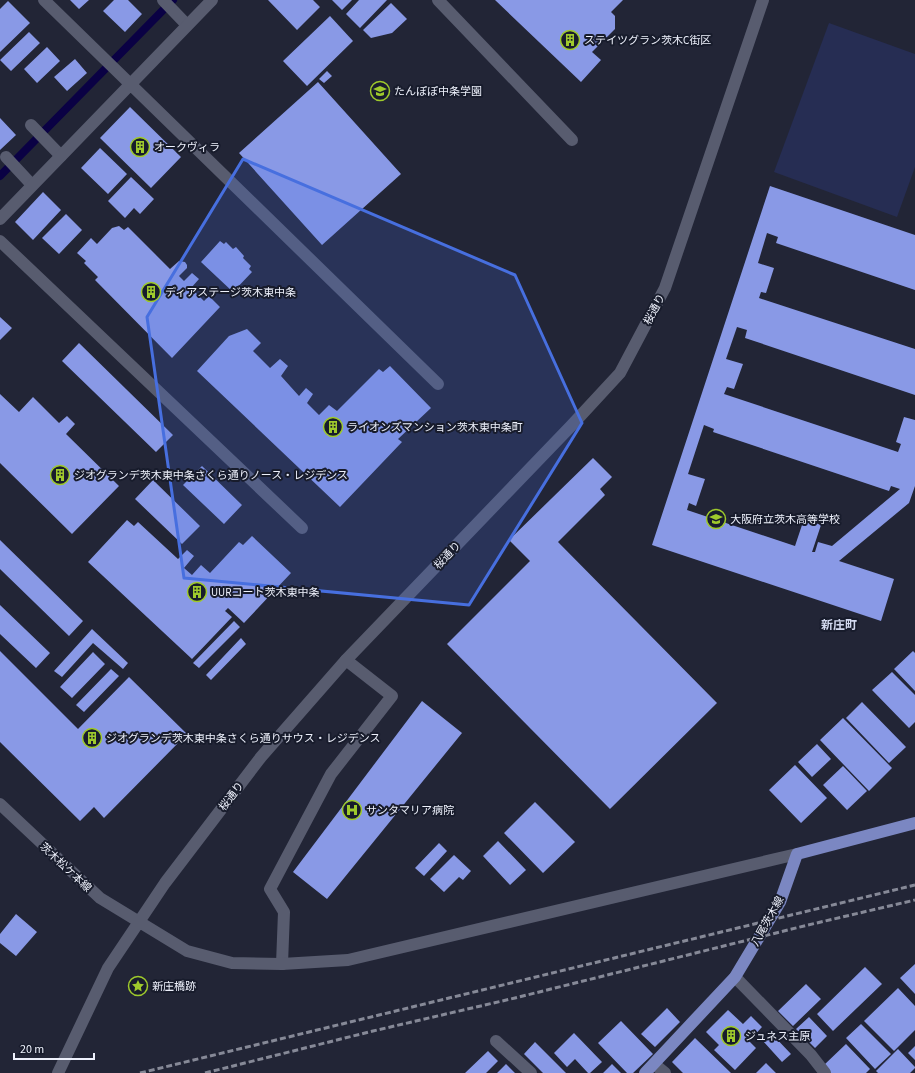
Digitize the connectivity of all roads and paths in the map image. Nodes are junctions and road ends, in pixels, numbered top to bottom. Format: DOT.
graph roads {
  1 [pos="44,0"];
  2 [pos="163,0"];
  3 [pos="438,0"];
  4 [pos="764,0"];
  5 [pos="210,1"];
  6 [pos="187,25"];
  7 [pos="130,84"];
  8 [pos="31,125"];
  9 [pos="572,140"];
  10 [pos="60,156"];
  11 [pos="6,157"];
  12 [pos="32,185"];
  13 [pos="0,219"];
  14 [pos="0,241"];
  15 [pos="438,384"];
  16 [pos="302,528"];
  17 [pos="346,660"];
  18 [pos="0,804"];
  19 [pos="915,823"];
  20 [pos="797,854"];
  21 [pos="139,922"];
  22 [pos="282,964"];
  23 [pos="735,977"];
  24 [pos="496,1041"];
  25 [pos="654,1064"];
  26 [pos="58,1073"];
  27 [pos="531,1073"];
  28 [pos="645,1073"];
  29 [pos="665,1073"];
  30 [pos="825,1073"];
  1 -- 7 [label="street"];
  2 -- 6 [label="street"];
  3 -- 9 [label="street"];
  4 -- 17 [label="street, 桜通り"];
  5 -- 6 [label="street"];
  6 -- 7 [label="street"];
  7 -- 10 [label="street"];
  7 -- 15 [label="street"];
  8 -- 10 [label="street"];
  10 -- 12 [label="street"];
  11 -- 12 [label="street"];
  12 -- 13 [label="street"];
  14 -- 16 [label="street"];
  17 -- 21 [label="street, 桜通り"];
  17 -- 22 [label="street"];
  18 -- 21 [label="street, 茨木松ケ本線"];
  19 -- 20 [label="main road"];
  20 -- 22 [label="street, 茨木松ケ本線"];
  20 -- 23 [label="main road, 八尾茨木線"];
  21 -- 22 [label="street, 茨木松ケ本線"];
  21 -- 26 [label="street, 桜通り"];
  23 -- 25 [label="main road, 八尾茨木線"];
  23 -- 30 [label="street"];
  24 -- 27 [label="street"];
  25 -- 28 [label="main road, 八尾茨木線"];
  25 -- 29 [label="street"];
}
